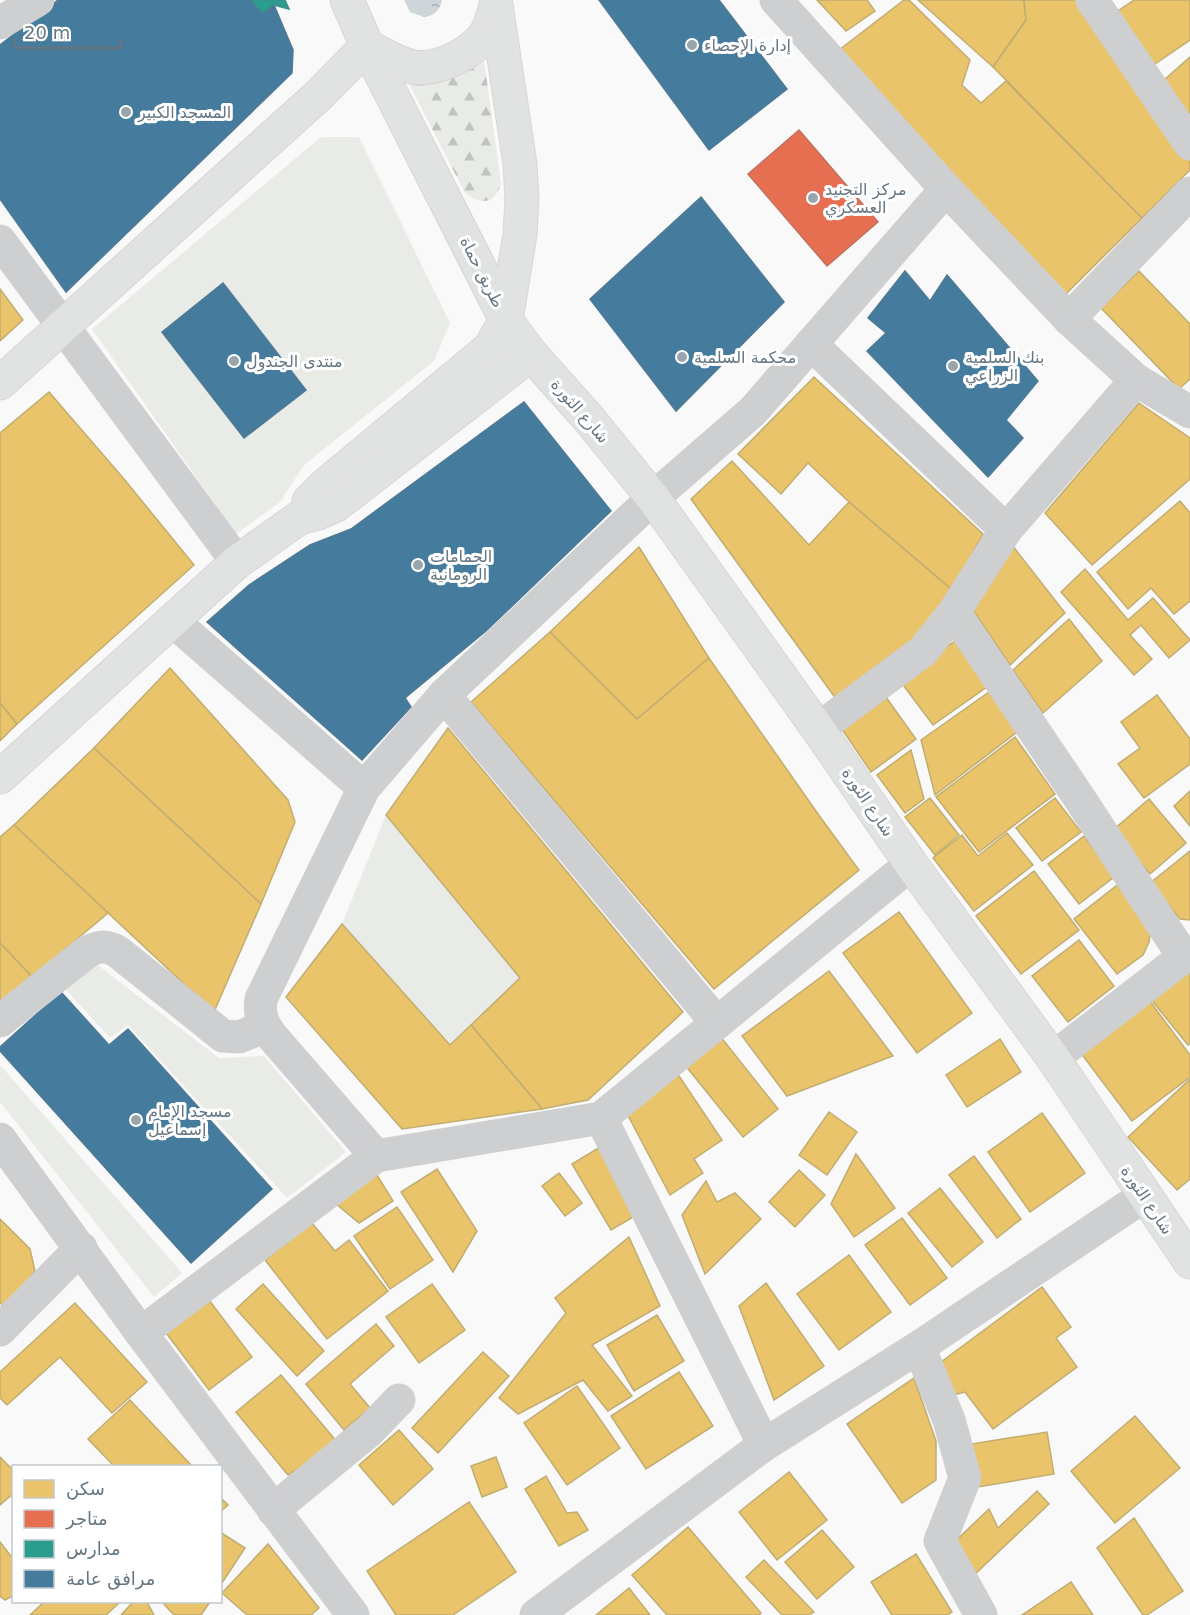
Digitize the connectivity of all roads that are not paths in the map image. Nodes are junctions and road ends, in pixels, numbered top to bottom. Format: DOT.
graph roads {
  1 [pos="38,0"];
  2 [pos="347,0"];
  3 [pos="776,0"];
  4 [pos="1092,0"];
  5 [pos="496,3"];
  6 [pos="0,23"];
  7 [pos="367,46"];
  8 [pos="1190,144"];
  9 [pos="946,189"];
  10 [pos="1190,193"];
  11 [pos="0,241"];
  12 [pos="506,320"];
  13 [pos="1069,320"];
  14 [pos="64,326"];
  15 [pos="811,344"];
  16 [pos="531,354"];
  17 [pos="1136,380"];
  18 [pos="0,383"];
  19 [pos="1190,412"];
  20 [pos="653,498"];
  21 [pos="299,518"];
  22 [pos="1006,530"];
  23 [pos="237,562"];
  24 [pos="954,612"];
  25 [pos="173,621"];
  26 [pos="444,694"];
  27 [pos="818,729"];
  28 [pos="0,777"];
  29 [pos="364,788"];
  30 [pos="911,864"];
  31 [pos="1186,954"];
  32 [pos="0,1021"];
  33 [pos="717,1023"];
  34 [pos="264,1026"];
  35 [pos="1053,1058"];
  36 [pos="601,1119"];
  37 [pos="0,1139"];
  38 [pos="376,1156"];
  39 [pos="1144,1196"];
  40 [pos="81,1248"];
  41 [pos="1190,1262"];
  42 [pos="0,1330"];
  43 [pos="141,1333"];
  44 [pos="919,1347"];
  45 [pos="399,1400"];
  46 [pos="764,1445"];
  47 [pos="273,1510"];
  48 [pos="353,1615"];
  49 [pos="536,1615"];
  50 [pos="981,1615"];
  1 -- 6 [label="street"];
  2 -- 7 [label="main road, طريق حماة"];
  3 -- 9 [label="street"];
  4 -- 8 [label="street"];
  5 -- 7 [label="main road"];
  5 -- 12 [label="main road, طريق حماة"];
  7 -- 12 [label="main road, طريق حماة"];
  7 -- 14 [label="main road"];
  9 -- 13 [label="street"];
  9 -- 15 [label="street"];
  10 -- 13 [label="street"];
  11 -- 14 [label="street"];
  12 -- 16 [label="main road, شارع الثورة"];
  12 -- 21 [label="main road"];
  13 -- 17 [label="street"];
  14 -- 18 [label="main road"];
  14 -- 23 [label="street"];
  15 -- 20 [label="street"];
  15 -- 22 [label="street"];
  16 -- 20 [label="main road, شارع الثورة"];
  16 -- 21 [label="main road"];
  17 -- 19 [label="street"];
  17 -- 22 [label="street"];
  20 -- 26 [label="street"];
  20 -- 27 [label="main road, شارع الثورة"];
  21 -- 23 [label="main road"];
  22 -- 24 [label="street"];
  23 -- 25 [label="main road"];
  24 -- 27 [label="street"];
  24 -- 31 [label="street"];
  25 -- 28 [label="main road"];
  25 -- 29 [label="street"];
  26 -- 29 [label="street"];
  26 -- 33 [label="street"];
  27 -- 30 [label="main road, شارع الثورة"];
  29 -- 34 [label="street"];
  30 -- 33 [label="street"];
  30 -- 35 [label="main road, شارع الثورة"];
  31 -- 35 [label="street"];
  32 -- 34 [label="street"];
  33 -- 36 [label="street"];
  34 -- 38 [label="street"];
  35 -- 39 [label="main road, شارع الثورة"];
  36 -- 38 [label="street"];
  36 -- 46 [label="street"];
  37 -- 40 [label="street"];
  38 -- 43 [label="street"];
  39 -- 41 [label="main road, شارع الثورة"];
  39 -- 44 [label="street"];
  40 -- 42 [label="street"];
  40 -- 43 [label="street"];
  43 -- 47 [label="street"];
  44 -- 46 [label="street"];
  44 -- 50 [label="street"];
  45 -- 47 [label="street"];
  46 -- 49 [label="street"];
  47 -- 48 [label="street"];
}
